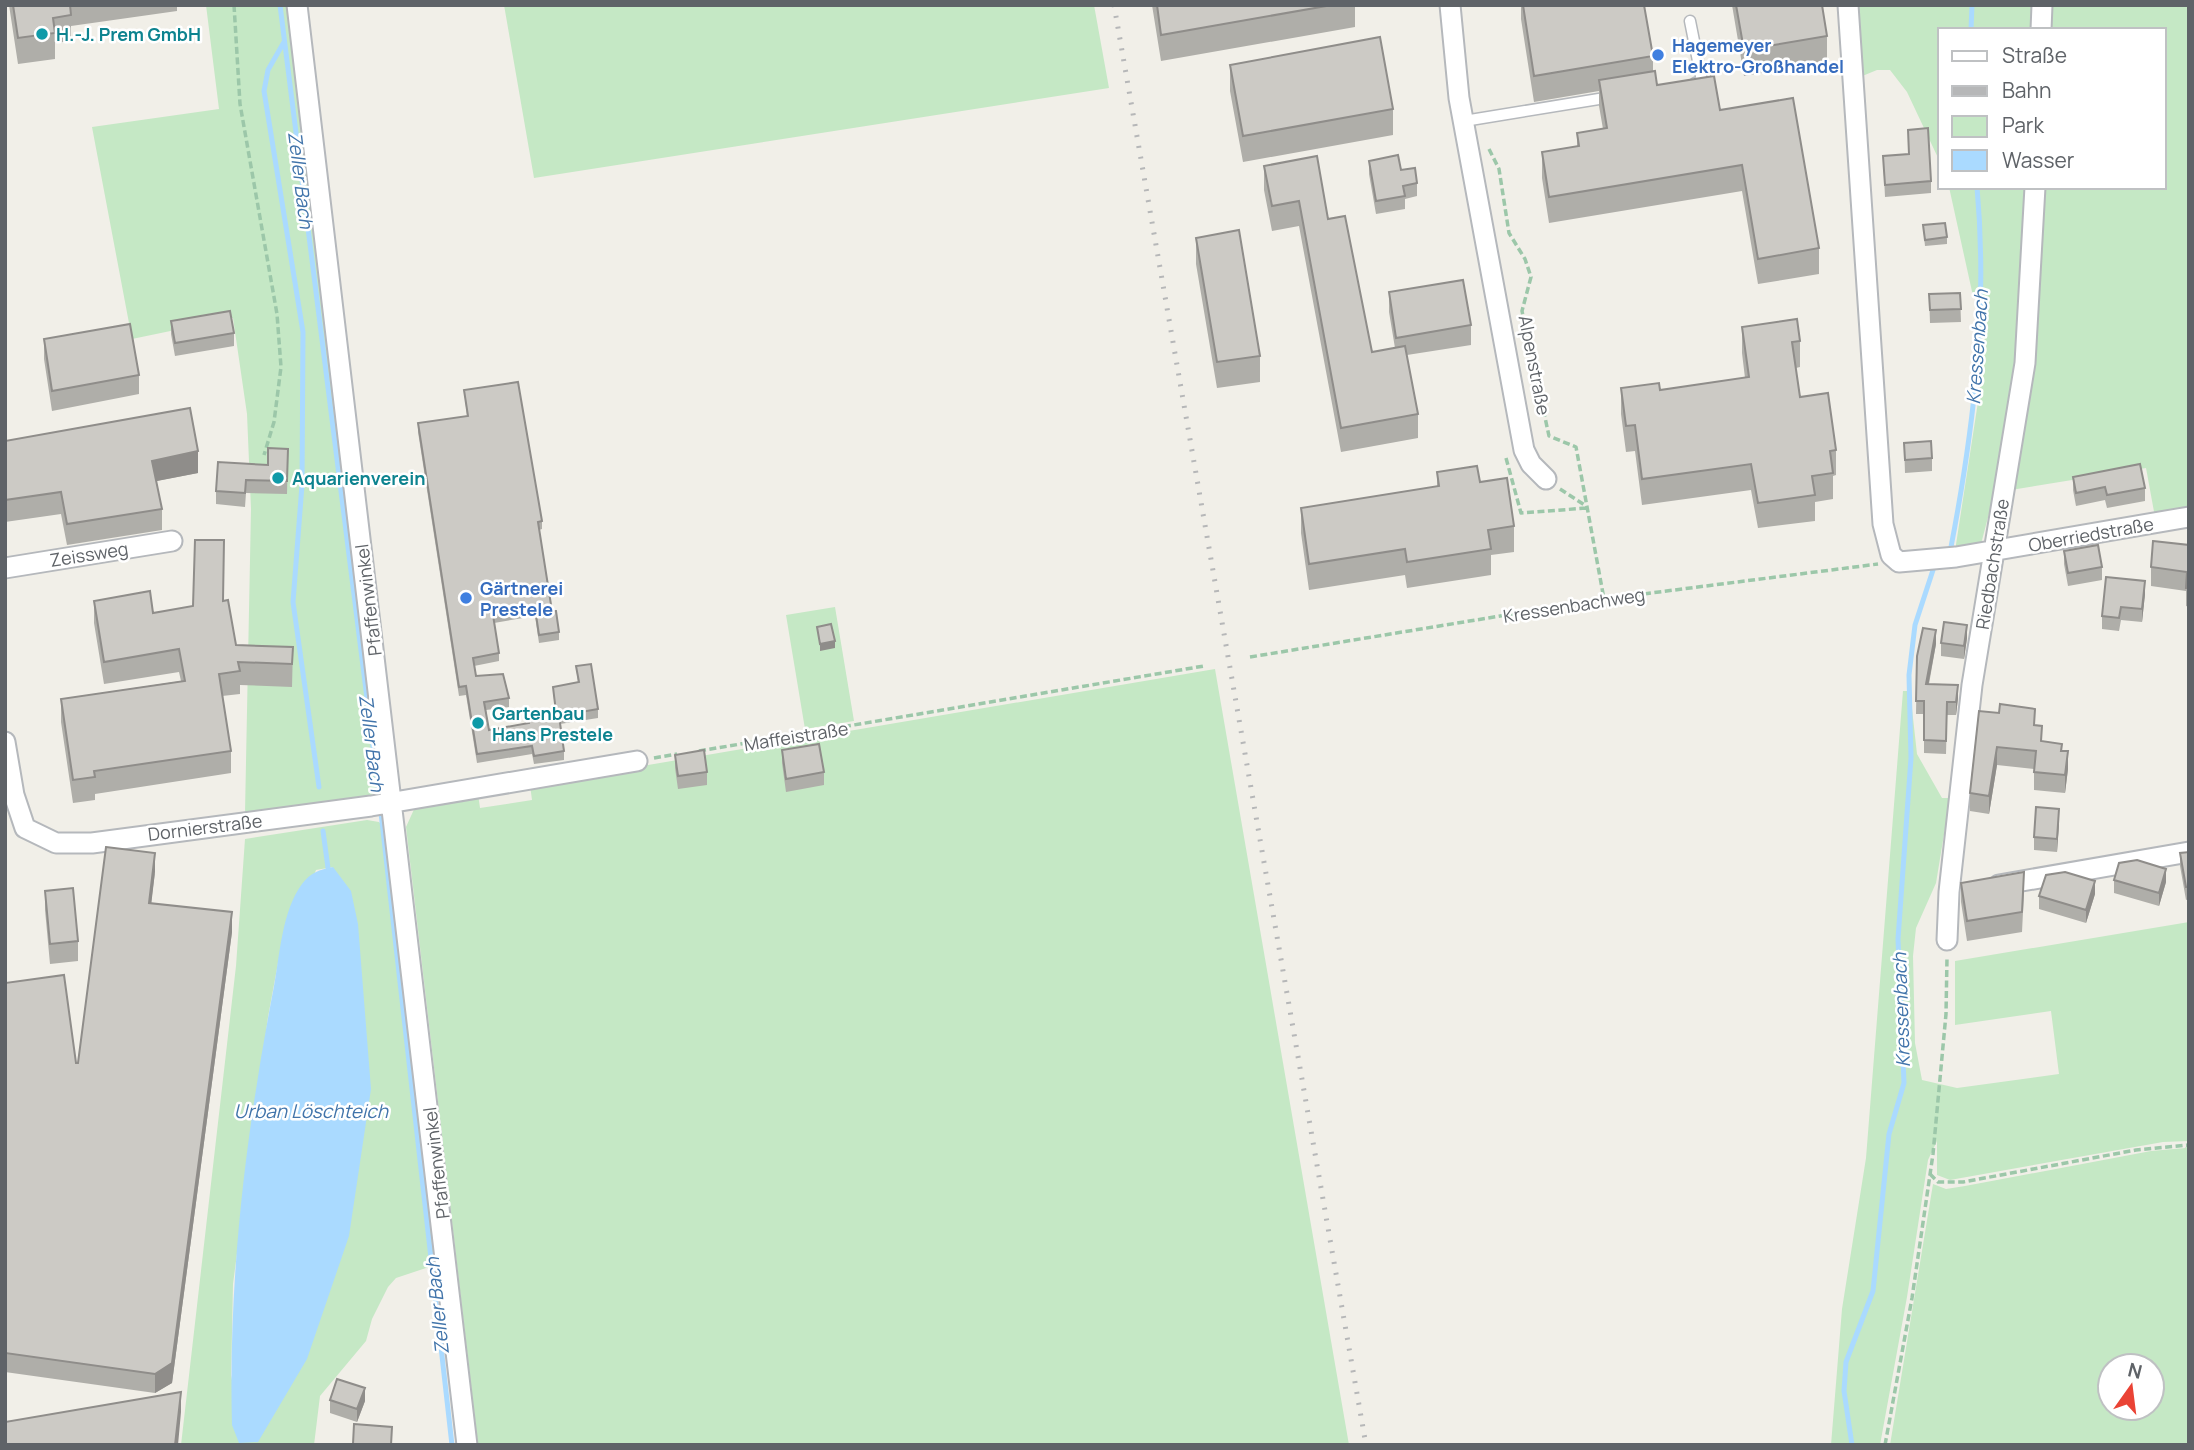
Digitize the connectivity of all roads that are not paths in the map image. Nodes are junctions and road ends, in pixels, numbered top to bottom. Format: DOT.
graph roads {
  1 [pos="296,5"];
  2 [pos="1450,5"];
  3 [pos="1848,5"];
  4 [pos="2042,5"];
  5 [pos="1690,21"];
  6 [pos="2041,28"];
  7 [pos="1689,84"];
  8 [pos="1621,96"];
  9 [pos="1471,120"];
  10 [pos="2035,189"];
  11 [pos="1546,479"];
  12 [pos="2189,517"];
  13 [pos="172,541"];
  14 [pos="1994,551"];
  15 [pos="5,568"];
  16 [pos="5,742"];
  17 [pos="637,761"];
  18 [pos="384,803"];
  19 [pos="2189,852"];
  20 [pos="1963,890"];
  21 [pos="1947,940"];
  22 [pos="467,1445"];
  1 -- 18 [label="street, Pfaffenwinkel"];
  2 -- 9 [label="street, Alpenstraße"];
  3 -- 14 [label="street"];
  4 -- 6 [label="street"];
  5 -- 7 [label="lane"];
  8 -- 9 [label="lane"];
  9 -- 11 [label="street, Alpenstraße"];
  10 -- 14 [label="street, Riedbachstraße"];
  12 -- 14 [label="street, Oberriedstraße"];
  13 -- 15 [label="street, Zeissweg"];
  14 -- 20 [label="street, Riedbachstraße"];
  16 -- 18 [label="street, Dornierstraße"];
  17 -- 18 [label="street"];
  18 -- 22 [label="street, Pfaffenwinkel"];
  19 -- 20 [label="street"];
  20 -- 21 [label="street, Riedbachstraße"];
}
